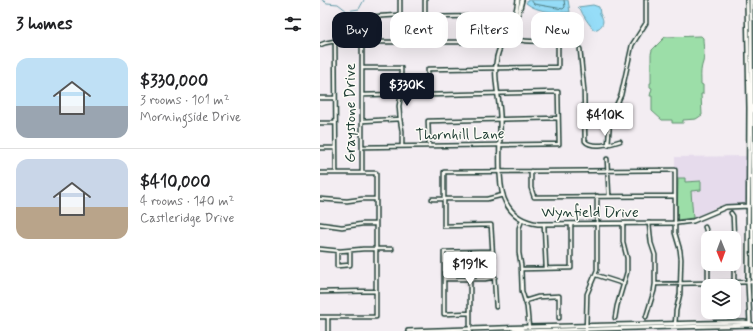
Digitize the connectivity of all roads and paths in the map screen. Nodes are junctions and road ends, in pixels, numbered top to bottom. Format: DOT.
graph roads {
  1 [pos="400,0"];
  2 [pos="425,0"];
  3 [pos="518,0"];
  4 [pos="522,0"];
  5 [pos="646,0"];
  6 [pos="747,0"];
  7 [pos="751,0"];
  8 [pos="749,8"];
  9 [pos="400,12"];
  10 [pos="515,12"];
  11 [pos="519,12"];
  12 [pos="456,17"];
  13 [pos="751,32"];
  14 [pos="523,41"];
  15 [pos="320,45"];
  16 [pos="362,48"];
  17 [pos="501,48"];
  18 [pos="580,49"];
  19 [pos="496,67"];
  20 [pos="362,68"];
  21 [pos="751,87"];
  22 [pos="401,94"];
  23 [pos="498,94"];
  24 [pos="362,95"];
  25 [pos="320,98"];
  26 [pos="335,98"];
  27 [pos="584,112"];
  28 [pos="612,112"];
  29 [pos="558,118"];
  30 [pos="400,119"];
  31 [pos="500,119"];
  32 [pos="362,121"];
  33 [pos="320,123"];
  34 [pos="335,123"];
  35 [pos="620,141"];
  36 [pos="500,145"];
  37 [pos="608,145"];
  38 [pos="402,146"];
  39 [pos="428,146"];
  40 [pos="362,147"];
  41 [pos="320,148"];
  42 [pos="335,148"];
  43 [pos="607,159"];
  44 [pos="501,171"];
  45 [pos="531,171"];
  46 [pos="607,171"];
  47 [pos="320,173"];
  48 [pos="336,173"];
  49 [pos="362,173"];
  50 [pos="751,181"];
  51 [pos="502,195"];
  52 [pos="597,196"];
  53 [pos="609,196"];
  54 [pos="675,196"];
  55 [pos="376,198"];
  56 [pos="320,199"];
  57 [pos="432,199"];
  58 [pos="444,199"];
  59 [pos="751,206"];
  60 [pos="731,213"];
  61 [pos="522,220"];
  62 [pos="649,223"];
  63 [pos="675,223"];
  64 [pos="320,224"];
  65 [pos="376,224"];
  66 [pos="544,224"];
  67 [pos="571,224"];
  68 [pos="597,224"];
  69 [pos="623,224"];
  70 [pos="705,227"];
  71 [pos="734,231"];
  72 [pos="320,249"];
  73 [pos="376,249"];
  74 [pos="392,249"];
  75 [pos="337,251"];
  76 [pos="350,251"];
  77 [pos="492,251"];
  78 [pos="546,268"];
  79 [pos="521,269"];
  80 [pos="596,275"];
  81 [pos="495,277"];
  82 [pos="444,279"];
  83 [pos="470,279"];
  84 [pos="708,279"];
  85 [pos="741,282"];
  86 [pos="748,282"];
  87 [pos="753,282"];
  88 [pos="681,283"];
  89 [pos="701,283"];
  90 [pos="624,284"];
  91 [pos="655,284"];
  92 [pos="320,292"];
  93 [pos="376,292"];
  94 [pos="753,298"];
  95 [pos="525,301"];
  96 [pos="496,307"];
  97 [pos="470,313"];
  98 [pos="320,317"];
  99 [pos="328,317"];
  100 [pos="646,317"];
  101 [pos="559,318"];
  102 [pos="615,318"];
  103 [pos="749,318"];
  104 [pos="744,322"];
  105 [pos="752,325"];
  106 [pos="675,326"];
  107 [pos="586,328"];
  108 [pos="621,328"];
  109 [pos="529,329"];
  110 [pos="701,329"];
  111 [pos="428,330"];
  112 [pos="470,330"];
  113 [pos="568,330"];
  114 [pos="328,331"];
  115 [pos="408,331"];
  116 [pos="512,331"];
  117 [pos="520,331"];
  1 -- 9 [label="street"];
  2 -- 12 [label="street"];
  3 -- 10 [label="street"];
  4 -- 11 [label="street"];
  5 -- 28 [label="street"];
  6 -- 8 [label="street"];
  7 -- 8 [label="street"];
  8 -- 13 [label="street"];
  13 -- 21 [label="street"];
  14 -- 19 [label="street"];
  15 -- 26 [label="street"];
  16 -- 20 [label="street, Graystone Drive"];
  17 -- 19 [label="street"];
  18 -- 27 [label="street"];
  19 -- 23 [label="street"];
  19 -- 23 [label="street"];
  20 -- 22 [label="street"];
  20 -- 24 [label="street, Graystone Drive"];
  21 -- 50 [label="street"];
  22 -- 24 [label="street"];
  22 -- 30 [label="street"];
  23 -- 29 [label="street"];
  23 -- 31 [label="street"];
  24 -- 32 [label="street, Graystone Drive"];
  25 -- 26 [label="street"];
  26 -- 34 [label="street"];
  27 -- 28 [label="street"];
  27 -- 37 [label="street"];
  28 -- 37 [label="street"];
  29 -- 31 [label="street"];
  29 -- 36 [label="street, Thornhill Lane"];
  30 -- 32 [label="street"];
  30 -- 38 [label="street"];
  31 -- 36 [label="street"];
  31 -- 39 [label="street"];
  32 -- 40 [label="street, Graystone Drive"];
  33 -- 34 [label="street"];
  34 -- 42 [label="street"];
  35 -- 37 [label="street"];
  36 -- 39 [label="street, Thornhill Lane"];
  36 -- 44 [label="street"];
  38 -- 39 [label="street, Thornhill Lane"];
  38 -- 40 [label="street, Thornhill Lane"];
  40 -- 49 [label="street, Graystone Drive"];
  41 -- 42 [label="street"];
  42 -- 48 [label="street"];
  43 -- 46 [label="street"];
  44 -- 45 [label="street"];
  44 -- 51 [label="street"];
  44 -- 58 [label="street"];
  45 -- 46 [label="street"];
  45 -- 52 [label="street"];
  46 -- 53 [label="street"];
  46 -- 54 [label="street"];
  47 -- 48 [label="street"];
  48 -- 49 [label="street"];
  49 -- 55 [label="street"];
  50 -- 59 [label="street"];
  51 -- 58 [label="street"];
  51 -- 61 [label="street, Wynfield Drive"];
  52 -- 53 [label="street"];
  52 -- 68 [label="street"];
  53 -- 54 [label="street"];
  54 -- 63 [label="street"];
  55 -- 56 [label="street"];
  55 -- 65 [label="street"];
  57 -- 58 [label="street"];
  58 -- 77 [label="street"];
  59 -- 63 [label="street, Wynfield Drive"];
  59 -- 86 [label="street"];
  59 -- 87 [label="street"];
  60 -- 71 [label="street"];
  61 -- 66 [label="street, Wynfield Drive"];
  61 -- 79 [label="street"];
  62 -- 63 [label="street, Wynfield Drive"];
  62 -- 69 [label="street, Wynfield Drive"];
  62 -- 91 [label="street"];
  63 -- 88 [label="street"];
  64 -- 65 [label="street"];
  65 -- 73 [label="street"];
  66 -- 67 [label="street, Wynfield Drive"];
  66 -- 78 [label="street"];
  67 -- 68 [label="street, Wynfield Drive"];
  67 -- 78 [label="street"];
  68 -- 69 [label="street, Wynfield Drive"];
  68 -- 80 [label="street"];
  69 -- 90 [label="street"];
  70 -- 84 [label="street"];
  72 -- 75 [label="street"];
  73 -- 74 [label="street"];
  73 -- 76 [label="street"];
  73 -- 93 [label="street"];
  75 -- 76 [label="street"];
  75 -- 76 [label="street"];
  77 -- 81 [label="street"];
  77 -- 82 [label="street"];
  78 -- 79 [label="street"];
  79 -- 95 [label="street"];
  80 -- 90 [label="street"];
  80 -- 107 [label="street"];
  81 -- 83 [label="street"];
  81 -- 96 [label="street"];
  82 -- 83 [label="street"];
  82 -- 97 [label="street"];
  83 -- 97 [label="street"];
  85 -- 86 [label="street"];
  86 -- 87 [label="street"];
  86 -- 103 [label="street"];
  87 -- 94 [label="street"];
  88 -- 89 [label="street"];
  88 -- 91 [label="street"];
  88 -- 106 [label="street"];
  90 -- 102 [label="street"];
  91 -- 100 [label="street"];
  92 -- 93 [label="street"];
  93 -- 99 [label="street"];
  95 -- 101 [label="street"];
  95 -- 109 [label="street"];
  97 -- 112 [label="street"];
  98 -- 99 [label="street"];
  99 -- 114 [label="street"];
  103 -- 104 [label="street"];
  103 -- 105 [label="street"];
  104 -- 105 [label="street"];
  104 -- 106 [label="street"];
  105 -- 110 [label="street"];
  106 -- 108 [label="street"];
  106 -- 108 [label="street"];
  106 -- 110 [label="street"];
  107 -- 108 [label="street"];
  107 -- 108 [label="street"];
  107 -- 109 [label="street"];
  107 -- 113 [label="street"];
  109 -- 112 [label="street"];
  109 -- 113 [label="street"];
  109 -- 116 [label="street"];
  109 -- 117 [label="street"];
  111 -- 112 [label="street"];
  111 -- 115 [label="street"];
}
